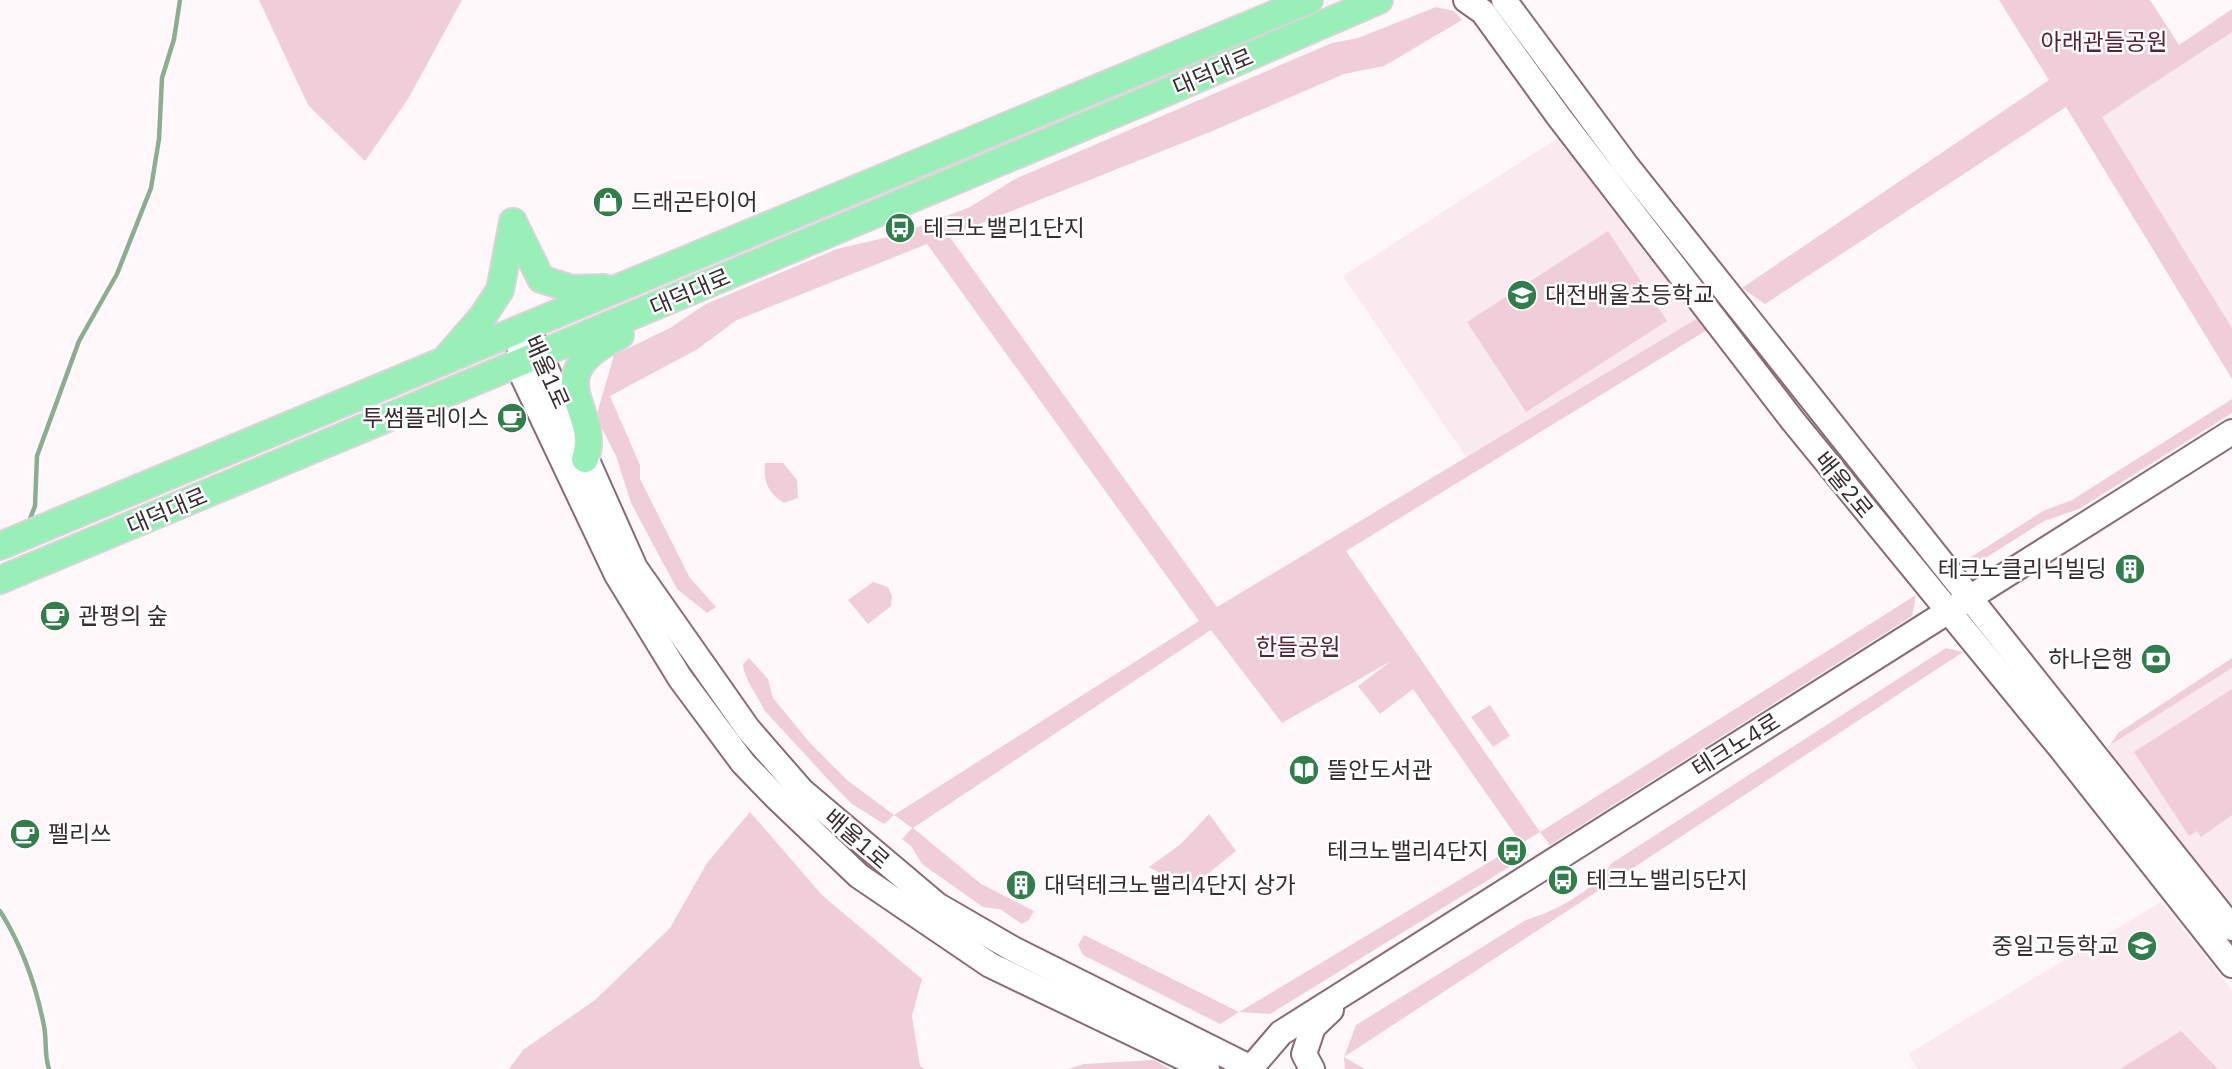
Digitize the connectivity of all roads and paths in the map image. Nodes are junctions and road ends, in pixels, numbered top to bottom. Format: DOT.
graph roads {
  1 [pos="1309,0"];
  2 [pos="1379,0"];
  3 [pos="1466,0"];
  4 [pos="1504,0"];
  5 [pos="1027,118"];
  6 [pos="1002,159"];
  7 [pos="624,286"];
  8 [pos="638,313"];
  9 [pos="527,326"];
  10 [pos="529,359"];
  11 [pos="443,362"];
  12 [pos="2232,432"];
  13 [pos="585,459"];
  14 [pos="0,547"];
  15 [pos="0,580"];
  16 [pos="1969,598"];
  17 [pos="1948,611"];
  18 [pos="2232,928"];
  19 [pos="2232,965"];
  20 [pos="1338,997"];
  21 [pos="1207,1069"];
  22 [pos="1251,1069"];
  23 [pos="1312,1069"];
  1 -- 5 [label="main road, 대덕대로"];
  2 -- 6 [label="main road, 대덕대로"];
  3 -- 17 [label="main road, 배울2로"];
  4 -- 16 [label="main road, 배울2로"];
  5 -- 6 [label="main road"];
  5 -- 7 [label="main road, 대덕대로"];
  6 -- 8 [label="main road, 대덕대로"];
  7 -- 9 [label="main road, 대덕대로"];
  7 -- 11 [label="main road"];
  8 -- 10 [label="main road, 대덕대로"];
  8 -- 13 [label="main road"];
  9 -- 10 [label="main road, 배울1로"];
  9 -- 11 [label="main road, 대덕대로"];
  10 -- 13 [label="main road, 배울1로"];
  10 -- 15 [label="main road, 대덕대로"];
  10 -- 21 [label="main road, 배울1로"];
  11 -- 14 [label="main road, 대덕대로"];
  12 -- 16 [label="main road, 테크노4로"];
  13 -- 22 [label="main road, 배울1로"];
  16 -- 17 [label="main road, 테크노4로"];
  16 -- 18 [label="main road, 배울2로"];
  17 -- 19 [label="main road, 배울2로"];
  17 -- 20 [label="main road, 테크노4로"];
  20 -- 22 [label="main road, 테크노4로"];
  20 -- 23 [label="main road"];
}
